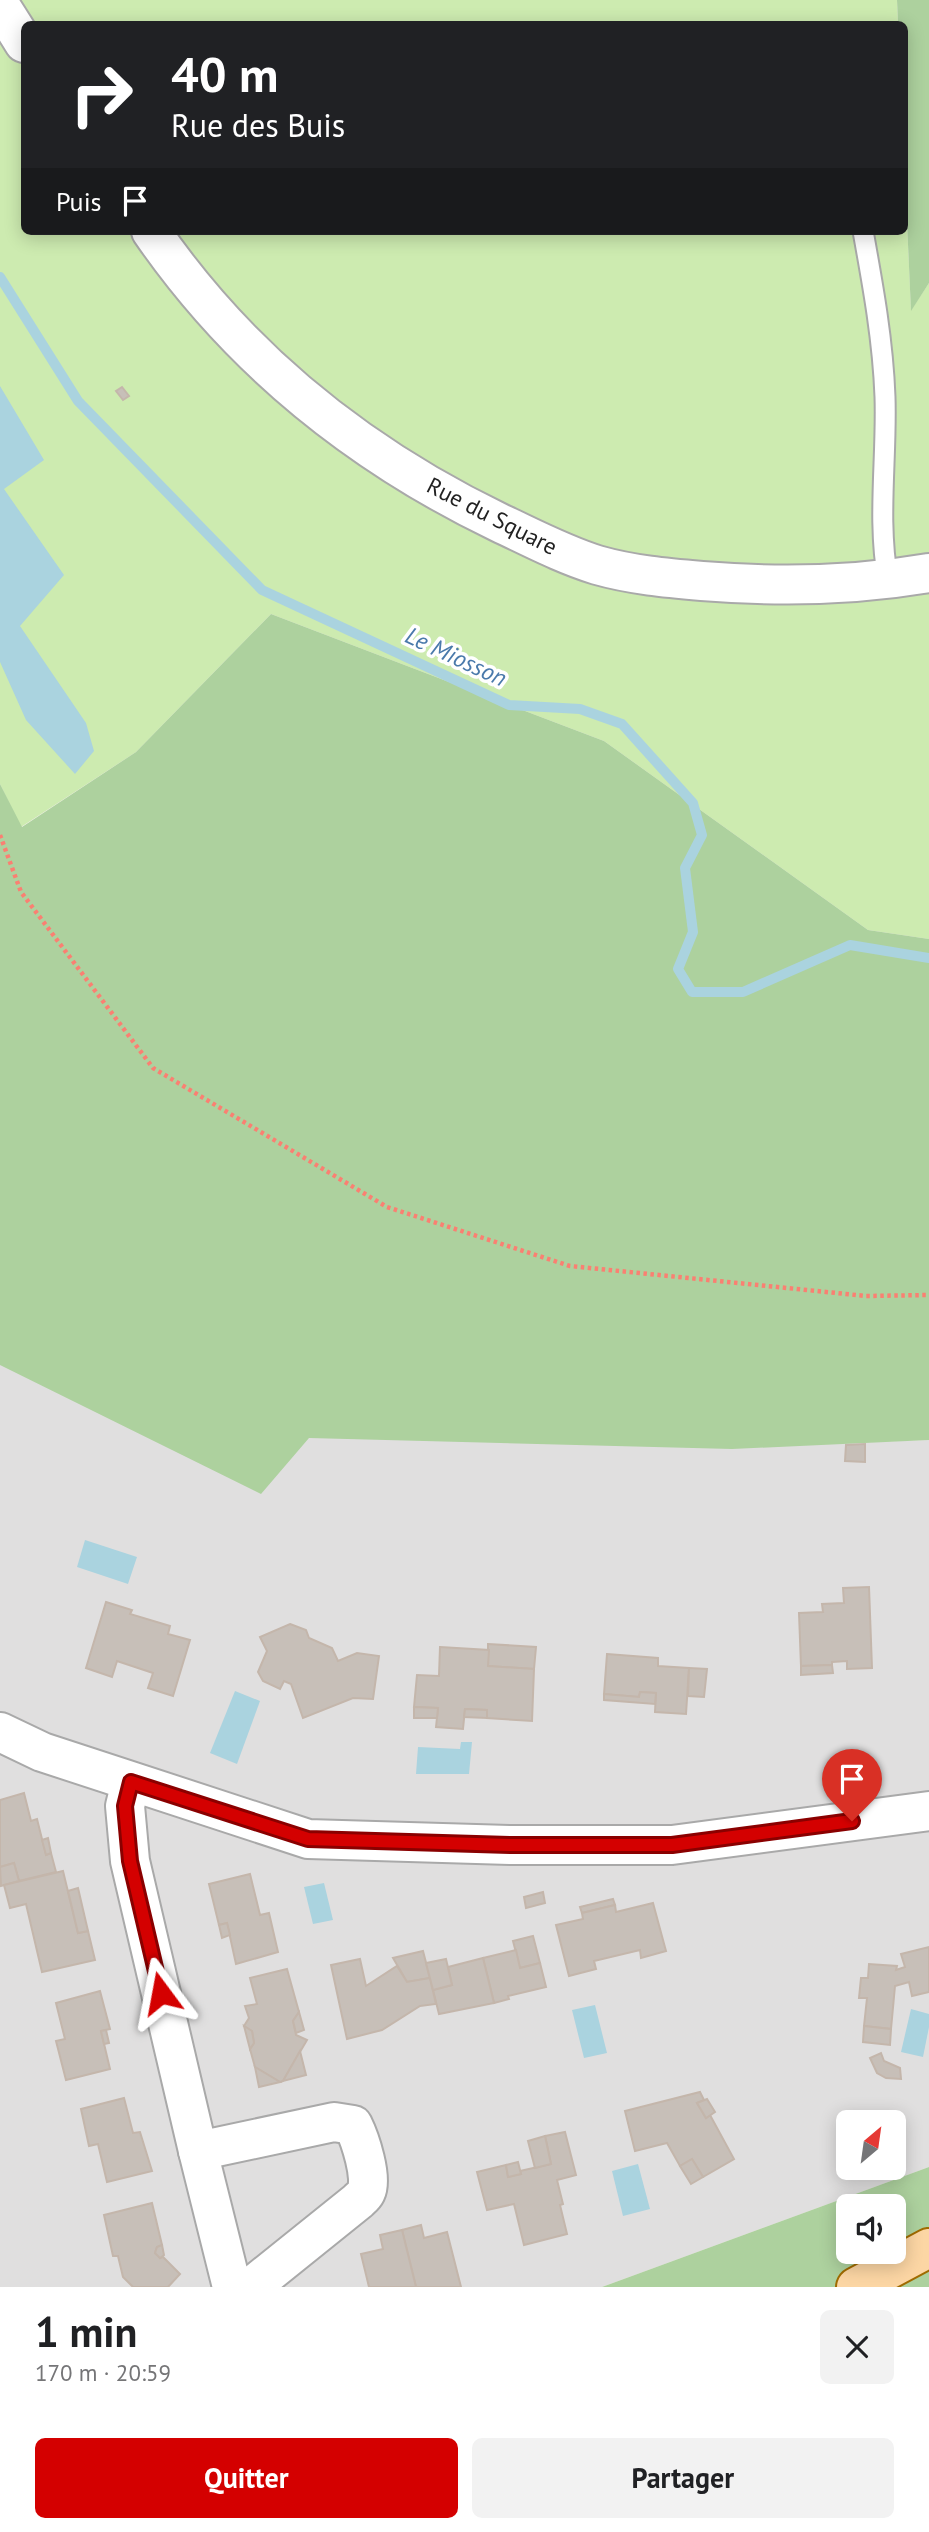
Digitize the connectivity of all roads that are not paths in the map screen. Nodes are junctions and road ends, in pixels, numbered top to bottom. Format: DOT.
graph roads {
  1 [pos="0,5"];
  2 [pos="21,38"];
  3 [pos="154,235"];
  4 [pos="864,235"];
  5 [pos="929,573"];
  6 [pos="888,580"];
  7 [pos="0,1732"];
  8 [pos="131,1782"];
  9 [pos="929,1811"];
  10 [pos="198,2151"];
  11 [pos="929,2248"];
  12 [pos="232,2287"];
  13 [pos="251,2287"];
  14 [pos="856,2287"];
  1 -- 2 [label="street"];
  3 -- 6 [label="street, Rue du Square"];
  4 -- 6 [label="lane"];
  5 -- 6 [label="street, Rue du Square"];
  7 -- 8 [label="street"];
  8 -- 9 [label="street"];
  8 -- 10 [label="street"];
  10 -- 12 [label="street"];
  10 -- 13 [label="street"];
  11 -- 14 [label="main road"];
}
